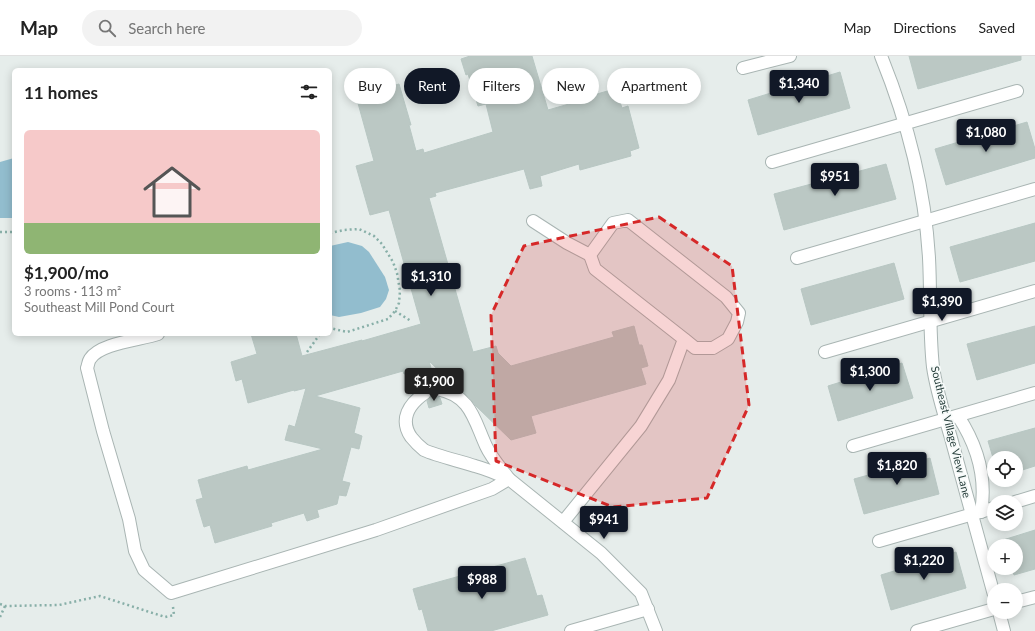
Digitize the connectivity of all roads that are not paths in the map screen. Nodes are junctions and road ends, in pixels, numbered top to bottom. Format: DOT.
graph roads {
  1 [pos="790,56"];
  2 [pos="881,56"];
  3 [pos="743,68"];
  4 [pos="1017,91"];
  5 [pos="905,124"];
  6 [pos="772,162"];
  7 [pos="1035,189"];
  8 [pos="925,220"];
  9 [pos="533,221"];
  10 [pos="590,255"];
  11 [pos="797,258"];
  12 [pos="1035,291"];
  13 [pos="930,321"];
  14 [pos="153,336"];
  15 [pos="684,339"];
  16 [pos="826,352"];
  17 [pos="438,389"];
  18 [pos="424,393"];
  19 [pos="1035,393"];
  20 [pos="958,416"];
  21 [pos="946,419"];
  22 [pos="853,446"];
  23 [pos="509,479"];
  24 [pos="1035,496"];
  25 [pos="1023,500"];
  26 [pos="987,510"];
  27 [pos="976,513"];
  28 [pos="563,522"];
  29 [pos="879,541"];
  30 [pos="991,583"];
  31 [pos="1035,597"];
  32 [pos="1023,600"];
  33 [pos="648,609"];
  34 [pos="987,611"];
  35 [pos="1001,619"];
  36 [pos="571,631"];
  37 [pos="656,631"];
  38 [pos="917,631"];
  39 [pos="1004,631"];
  1 -- 3 [label="street"];
  2 -- 5 [label="street, Southeast Village View Lane"];
  4 -- 5 [label="street"];
  5 -- 6 [label="street"];
  5 -- 8 [label="street, Southeast Village View Lane"];
  7 -- 8 [label="street"];
  8 -- 11 [label="street"];
  8 -- 13 [label="street, Southeast Village View Lane"];
  9 -- 10 [label="street"];
  10 -- 15 [label="street"];
  10 -- 15 [label="street"];
  12 -- 13 [label="street"];
  13 -- 16 [label="street"];
  13 -- 21 [label="street, Southeast Village View Lane"];
  14 -- 23 [label="street"];
  15 -- 28 [label="street"];
  17 -- 23 [label="street"];
  18 -- 23 [label="street"];
  19 -- 20 [label="street"];
  20 -- 21 [label="street"];
  20 -- 27 [label="street"];
  21 -- 22 [label="street"];
  21 -- 27 [label="street, Southeast Village View Lane"];
  23 -- 28 [label="street"];
  24 -- 25 [label="street"];
  26 -- 27 [label="street"];
  27 -- 29 [label="street"];
  27 -- 30 [label="street, Southeast Village View Lane"];
  28 -- 33 [label="street"];
  31 -- 32 [label="street"];
  33 -- 36 [label="street"];
  33 -- 37 [label="street"];
  34 -- 38 [label="street"];
  35 -- 39 [label="street"];
}
